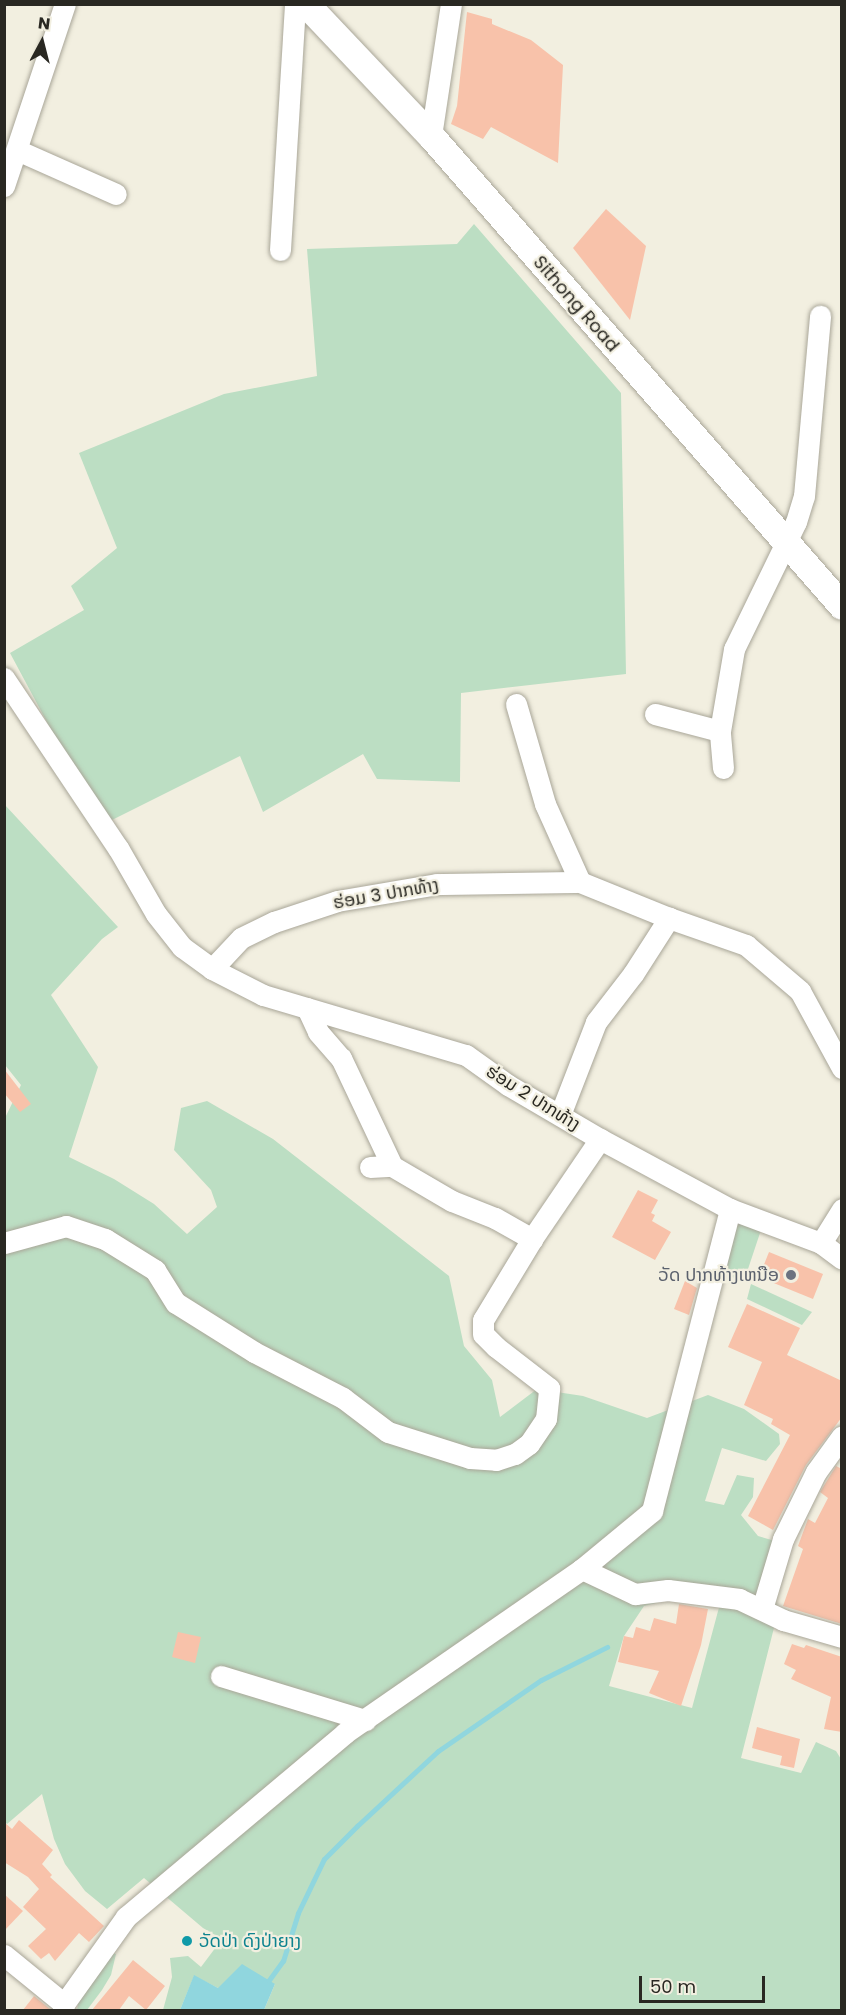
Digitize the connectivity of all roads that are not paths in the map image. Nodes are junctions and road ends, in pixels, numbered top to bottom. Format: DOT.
graph roads {
  1 [pos="65,4"];
  2 [pos="294,4"];
  3 [pos="306,4"];
  4 [pos="451,4"];
  5 [pos="431,136"];
  6 [pos="17,150"];
  7 [pos="4,186"];
  8 [pos="116,194"];
  9 [pos="280,250"];
  10 [pos="820,316"];
  11 [pos="784,543"];
  12 [pos="839,596"];
  13 [pos="4,678"];
  14 [pos="516,704"];
  15 [pos="655,714"];
  16 [pos="720,731"];
  17 [pos="723,768"];
  18 [pos="580,882"];
  19 [pos="669,918"];
  20 [pos="212,969"];
  21 [pos="307,1008"];
  22 [pos="842,1068"];
  23 [pos="560,1115"];
  24 [pos="600,1139"];
  25 [pos="392,1166"];
  26 [pos="370,1167"];
  27 [pos="730,1209"];
  28 [pos="842,1209"];
  29 [pos="532,1239"];
  30 [pos="4,1243"];
  31 [pos="821,1243"];
  32 [pos="842,1259"];
  33 [pos="842,1436"];
  34 [pos="582,1569"];
  35 [pos="762,1609"];
  36 [pos="842,1637"];
  37 [pos="221,1676"];
  38 [pos="365,1720"];
  39 [pos="4,1955"];
  40 [pos="64,2007"];
  1 -- 6 [label="street"];
  2 -- 9 [label="street"];
  3 -- 5 [label="main road, Sithong Road"];
  4 -- 5 [label="street"];
  5 -- 11 [label="main road, Sithong Road"];
  6 -- 7 [label="street"];
  6 -- 8 [label="street"];
  10 -- 11 [label="street"];
  11 -- 12 [label="main road, Sithong Road"];
  11 -- 16 [label="street"];
  13 -- 20 [label="street, ຮ່ອມ 2 ປາກທ້າງ"];
  14 -- 18 [label="street"];
  15 -- 16 [label="street"];
  16 -- 17 [label="street"];
  18 -- 19 [label="street, ຮ່ອມ 3 ປາກທ້າງ"];
  18 -- 20 [label="street, ຮ່ອມ 3 ປາກທ້າງ"];
  19 -- 22 [label="street, ຮ່ອມ 3 ປາກທ້າງ"];
  19 -- 23 [label="street"];
  20 -- 21 [label="street, ຮ່ອມ 2 ປາກທ້າງ"];
  21 -- 23 [label="street, ຮ່ອມ 2 ປາກທ້າງ"];
  21 -- 25 [label="street"];
  23 -- 24 [label="street, ຮ່ອມ 2 ປາກທ້າງ"];
  24 -- 27 [label="street, ຮ່ອມ 2 ປາກທ້າງ"];
  24 -- 29 [label="street"];
  25 -- 26 [label="street"];
  25 -- 29 [label="street"];
  27 -- 31 [label="street, ຮ່ອມ 2 ປາກທ້າງ"];
  27 -- 34 [label="street"];
  28 -- 31 [label="street"];
  29 -- 30 [label="street"];
  31 -- 32 [label="street, ຮ່ອມ 2 ປາກທ້າງ"];
  33 -- 35 [label="street"];
  34 -- 35 [label="street"];
  34 -- 38 [label="street"];
  35 -- 36 [label="street"];
  37 -- 38 [label="street"];
  38 -- 40 [label="street"];
  39 -- 40 [label="street"];
}
